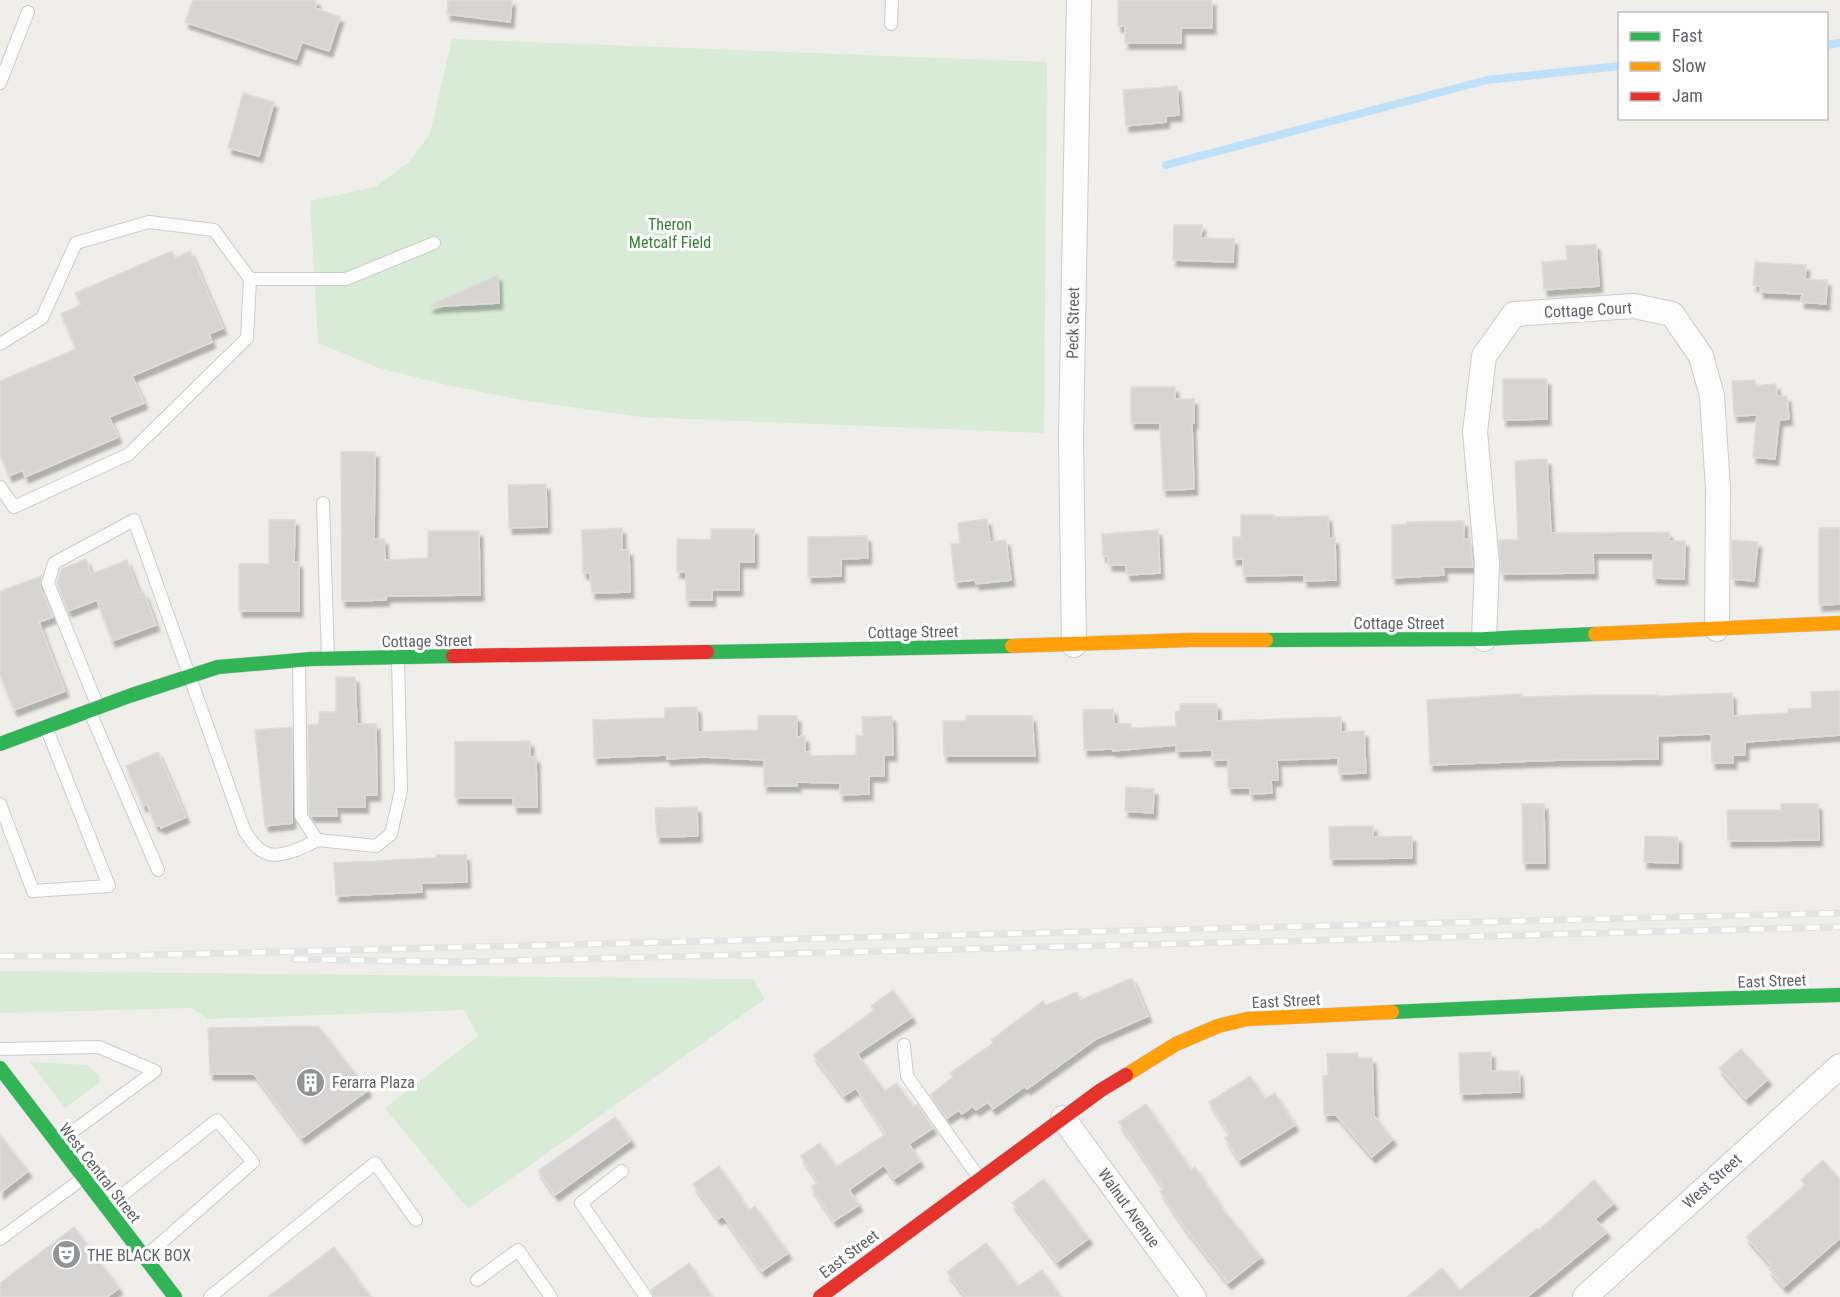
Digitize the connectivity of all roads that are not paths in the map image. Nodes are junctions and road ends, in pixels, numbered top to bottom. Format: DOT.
graph roads {
  1 [pos="892,0"];
  2 [pos="1079,0"];
  3 [pos="28,12"];
  4 [pos="891,24"];
  5 [pos="0,82"];
  6 [pos="434,243"];
  7 [pos="250,279"];
  8 [pos="0,344"];
  9 [pos="0,487"];
  10 [pos="323,503"];
  11 [pos="1840,623"];
  12 [pos="1717,629"];
  13 [pos="1484,639"];
  14 [pos="1074,645"];
  15 [pos="398,657"];
  16 [pos="328,659"];
  17 [pos="299,660"];
  18 [pos="190,676"];
  19 [pos="94,710"];
  20 [pos="46,727"];
  21 [pos="0,744"];
  22 [pos="0,804"];
  23 [pos="317,840"];
  24 [pos="159,870"];
  25 [pos="1840,995"];
  26 [pos="904,1045"];
  27 [pos="0,1050"];
  28 [pos="1840,1066"];
  29 [pos="0,1068"];
  30 [pos="1063,1118"];
  31 [pos="56,1144"];
  32 [pos="622,1171"];
  33 [pos="83,1178"];
  34 [pos="980,1179"];
  35 [pos="106,1208"];
  36 [pos="416,1220"];
  37 [pos="0,1239"];
  38 [pos="144,1257"];
  39 [pos="477,1280"];
  40 [pos="168,1295"];
  41 [pos="210,1297"];
  42 [pos="551,1297"];
  43 [pos="646,1297"];
  44 [pos="819,1297"];
  45 [pos="1194,1297"];
  46 [pos="1585,1297"];
  1 -- 4 [label="lane"];
  2 -- 14 [label="street, Peck Street"];
  3 -- 5 [label="lane"];
  6 -- 7 [label="lane"];
  7 -- 8 [label="lane"];
  7 -- 9 [label="lane"];
  10 -- 16 [label="lane"];
  11 -- 12 [label="street, Cottage Street"];
  12 -- 13 [label="street, Cottage Street"];
  12 -- 13 [label="street, Cottage Court"];
  13 -- 14 [label="street, Cottage Street"];
  14 -- 15 [label="street, Cottage Street"];
  15 -- 16 [label="street, Cottage Street"];
  15 -- 23 [label="lane"];
  16 -- 17 [label="street, Cottage Street"];
  17 -- 18 [label="street, Cottage Street"];
  17 -- 23 [label="lane"];
  18 -- 19 [label="street, Cottage Street"];
  18 -- 19 [label="lane"];
  18 -- 23 [label="lane"];
  19 -- 20 [label="street, Cottage Street"];
  19 -- 24 [label="lane"];
  20 -- 21 [label="street, Cottage Street"];
  20 -- 22 [label="lane"];
  25 -- 30 [label="street, East Street"];
  26 -- 34 [label="lane"];
  27 -- 31 [label="lane"];
  28 -- 46 [label="street, West Street"];
  29 -- 31 [label="street, West Central Street"];
  30 -- 34 [label="street, East Street"];
  30 -- 45 [label="street, Walnut Avenue"];
  31 -- 33 [label="street, West Central Street"];
  32 -- 43 [label="lane"];
  33 -- 35 [label="street, West Central Street"];
  33 -- 37 [label="lane"];
  34 -- 44 [label="street, East Street"];
  35 -- 38 [label="street, West Central Street"];
  35 -- 38 [label="lane"];
  36 -- 41 [label="lane"];
  38 -- 40 [label="street, West Central Street"];
  39 -- 42 [label="lane"];
}
